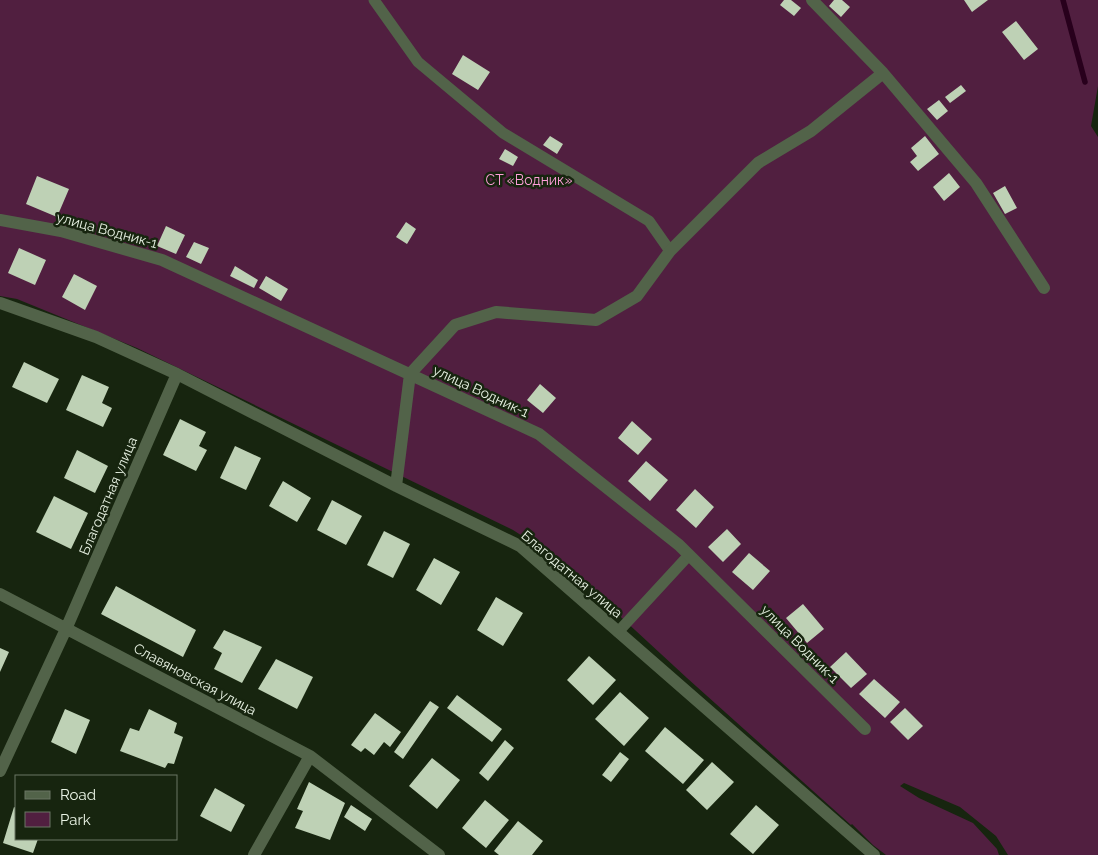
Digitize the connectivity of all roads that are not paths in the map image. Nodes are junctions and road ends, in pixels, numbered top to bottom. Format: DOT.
graph roads {
  1 [pos="374,0"];
  2 [pos="812,0"];
  3 [pos="883,73"];
  4 [pos="0,220"];
  5 [pos="670,251"];
  6 [pos="1044,288"];
  7 [pos="0,303"];
  8 [pos="177,374"];
  9 [pos="410,374"];
  10 [pos="396,486"];
  11 [pos="689,555"];
  12 [pos="0,594"];
  13 [pos="66,629"];
  14 [pos="618,632"];
  15 [pos="865,729"];
  16 [pos="310,756"];
  17 [pos="0,771"];
  18 [pos="254,855"];
  19 [pos="439,855"];
  20 [pos="874,855"];
  1 -- 5 [label="lane"];
  2 -- 3 [label="street"];
  3 -- 5 [label="street"];
  3 -- 6 [label="street"];
  4 -- 9 [label="street, улица Водник-1"];
  5 -- 9 [label="street"];
  7 -- 8 [label="street, Благодатная улица"];
  8 -- 10 [label="street, Благодатная улица"];
  8 -- 13 [label="street, Благодатная улица"];
  9 -- 10 [label="street"];
  9 -- 11 [label="street, улица Водник-1"];
  10 -- 14 [label="street, Благодатная улица"];
  11 -- 14 [label="lane"];
  11 -- 15 [label="street, улица Водник-1"];
  12 -- 13 [label="street"];
  13 -- 16 [label="street, Славяновская улица"];
  13 -- 17 [label="street, Благодатная улица"];
  14 -- 20 [label="street, Благодатная улица"];
  16 -- 18 [label="street"];
  16 -- 19 [label="street, Славяновская улица"];
}
